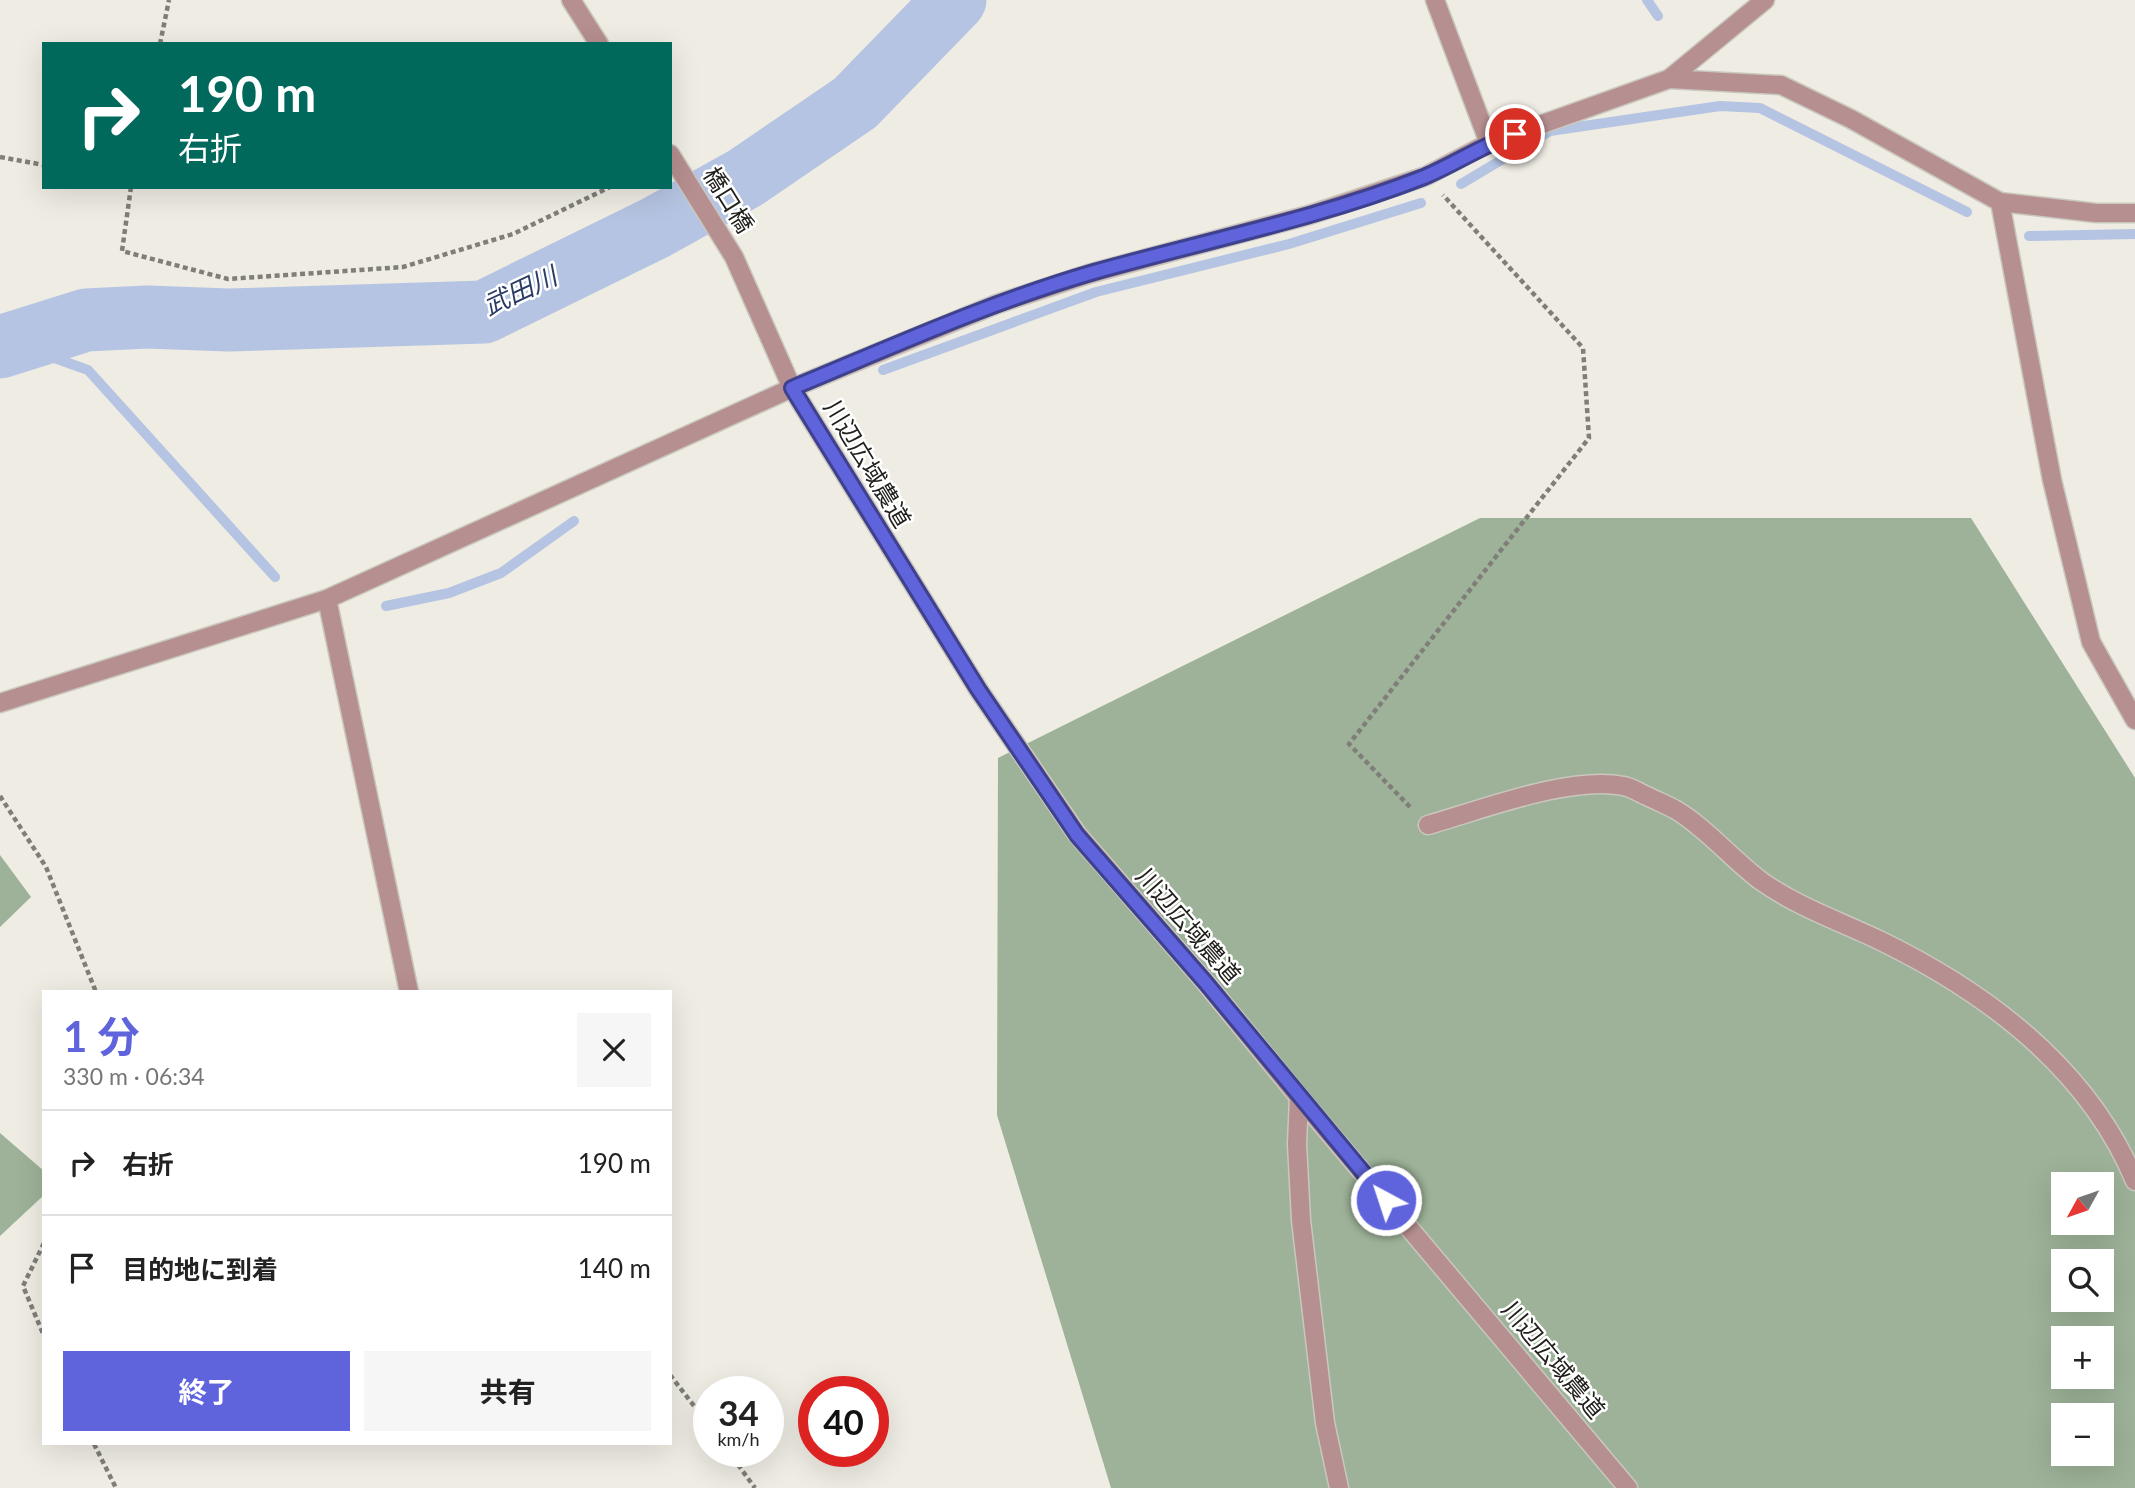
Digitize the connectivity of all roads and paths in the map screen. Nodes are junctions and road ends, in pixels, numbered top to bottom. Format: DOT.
graph roads {
  1 [pos="169,0"];
  2 [pos="571,0"];
  3 [pos="1435,0"];
  4 [pos="1765,0"];
  5 [pos="160,42"];
  6 [pos="598,42"];
  7 [pos="1669,79"];
  8 [pos="1489,143"];
  9 [pos="0,158"];
  10 [pos="675,161"];
  11 [pos="42,165"];
  12 [pos="1426,176"];
  13 [pos="131,189"];
  14 [pos="606,189"];
  15 [pos="2000,202"];
  16 [pos="2135,213"];
  17 [pos="792,388"];
  18 [pos="327,599"];
  19 [pos="0,703"];
  20 [pos="2135,720"];
  21 [pos="0,796"];
  22 [pos="1428,825"];
  23 [pos="95,990"];
  24 [pos="410,990"];
  25 [pos="1299,1097"];
  26 [pos="2135,1181"];
  27 [pos="42,1247"];
  28 [pos="42,1331"];
  29 [pos="672,1378"];
  30 [pos="693,1405"];
  31 [pos="94,1445"];
  32 [pos="740,1467"];
  33 [pos="116,1488"];
  34 [pos="755,1488"];
  35 [pos="1339,1488"];
  36 [pos="1628,1488"];
  1 -- 5 [label="path"];
  2 -- 6 [label="street"];
  3 -- 8 [label="street"];
  4 -- 7 [label="street"];
  7 -- 8 [label="street"];
  7 -- 15 [label="street"];
  8 -- 12 [label="street"];
  9 -- 11 [label="path"];
  10 -- 17 [label="street, 橋口橋"];
  12 -- 17 [label="street"];
  12 -- 22 [label="path"];
  13 -- 14 [label="path"];
  15 -- 16 [label="street"];
  15 -- 20 [label="street"];
  17 -- 18 [label="street"];
  17 -- 25 [label="street, 川辺広域農道"];
  18 -- 19 [label="street"];
  18 -- 24 [label="street"];
  21 -- 23 [label="path"];
  22 -- 26 [label="street"];
  25 -- 35 [label="street"];
  25 -- 36 [label="street, 川辺広域農道"];
  27 -- 28 [label="path"];
  29 -- 30 [label="path"];
  31 -- 33 [label="path"];
  32 -- 34 [label="path"];
}
